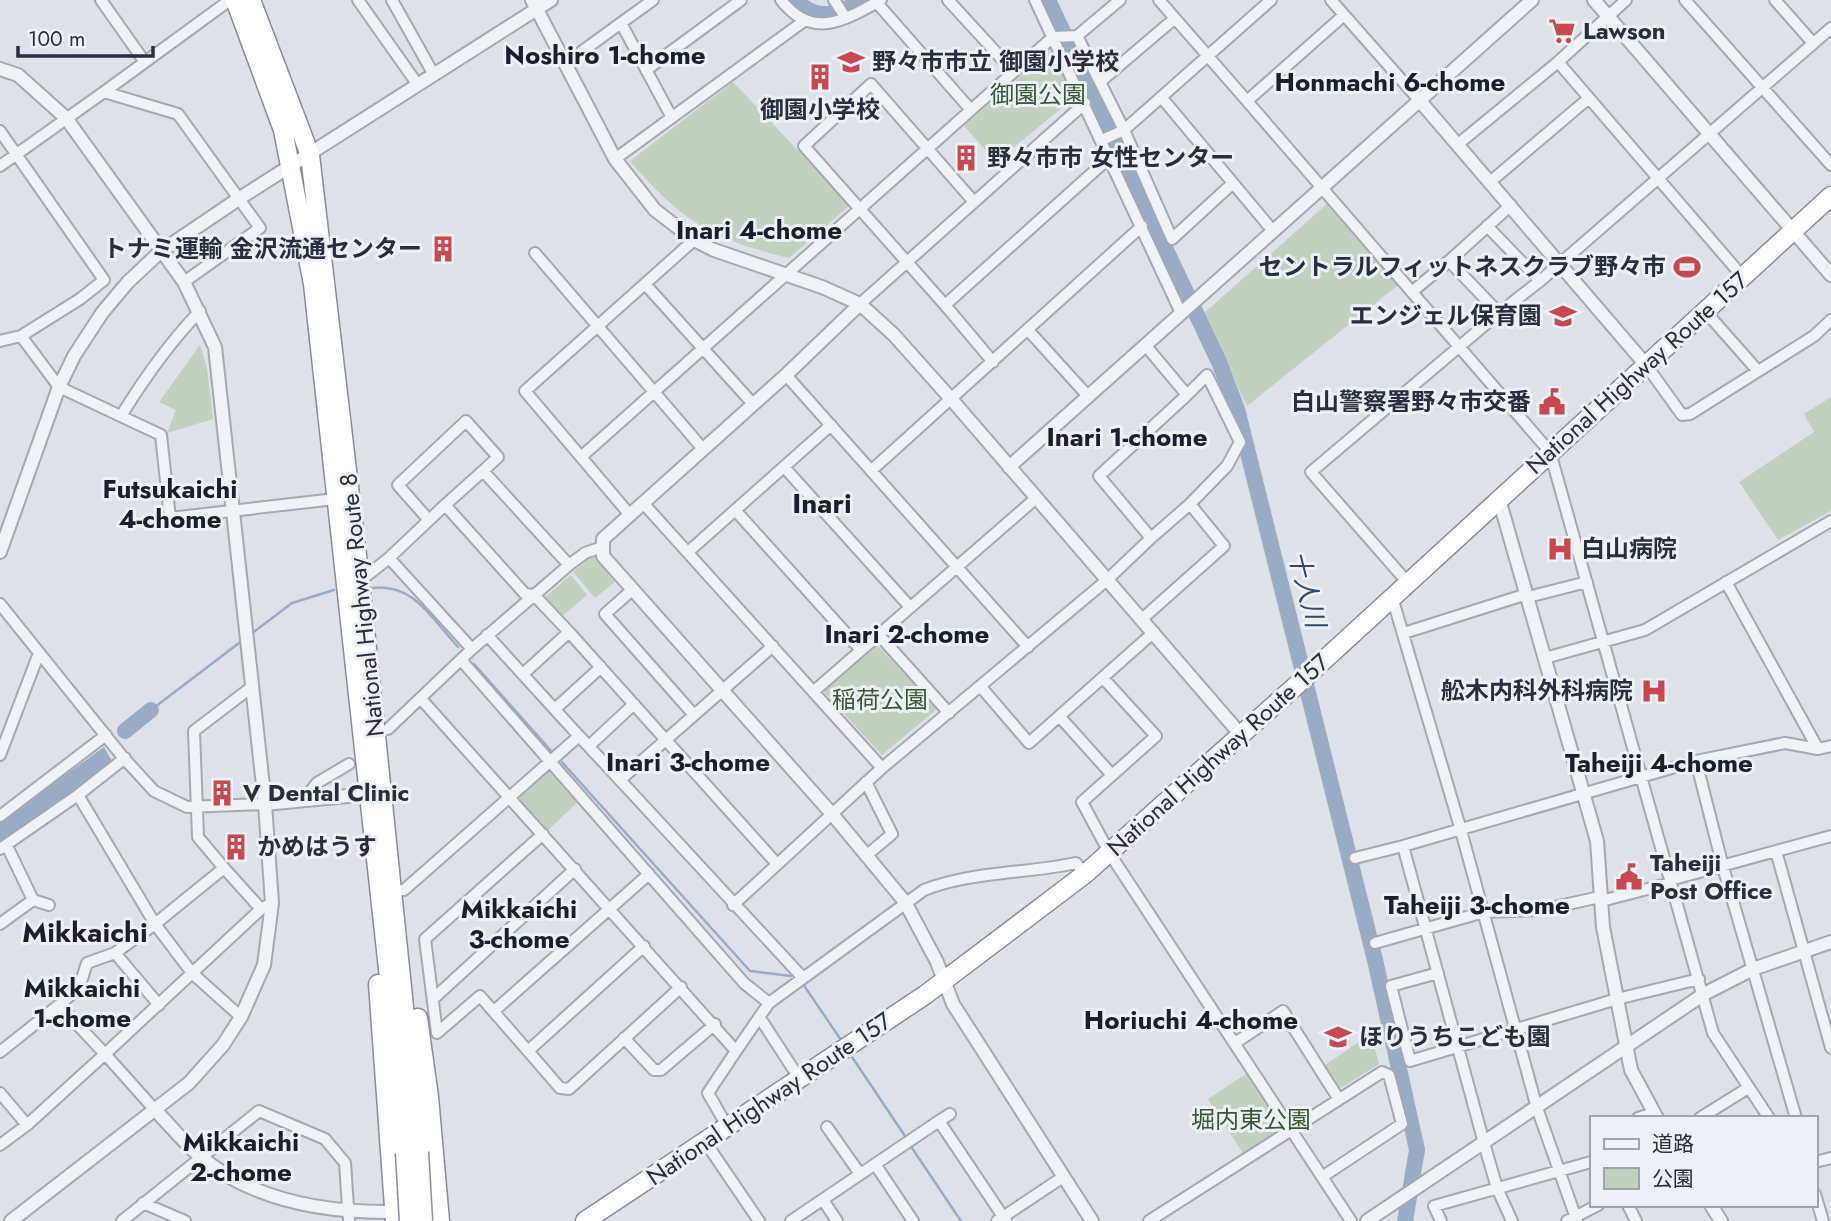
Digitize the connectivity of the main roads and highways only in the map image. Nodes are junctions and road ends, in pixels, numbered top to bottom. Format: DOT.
graph roads {
  1 [pos="251,0"];
  2 [pos="227,1"];
  3 [pos="1831,196"];
  4 [pos="373,843"];
  5 [pos="394,896"];
  6 [pos="412,1153"];
  7 [pos="439,1214"];
  8 [pos="400,1218"];
  9 [pos="423,1221"];
  10 [pos="585,1221"];
  1 -- 5 [label="highway, National Highway Route 8"];
  2 -- 4 [label="highway, National Highway Route 8"];
  3 -- 10 [label="highway, National Highway Route 157"];
  4 -- 6 [label="highway, National Highway Route 8"];
  4 -- 8 [label="highway"];
  5 -- 6 [label="highway, National Highway Route 8"];
  5 -- 7 [label="highway"];
  6 -- 8 [label="highway, National Highway Route 8, bridge"];
  6 -- 9 [label="highway, National Highway Route 8, bridge"];
}
